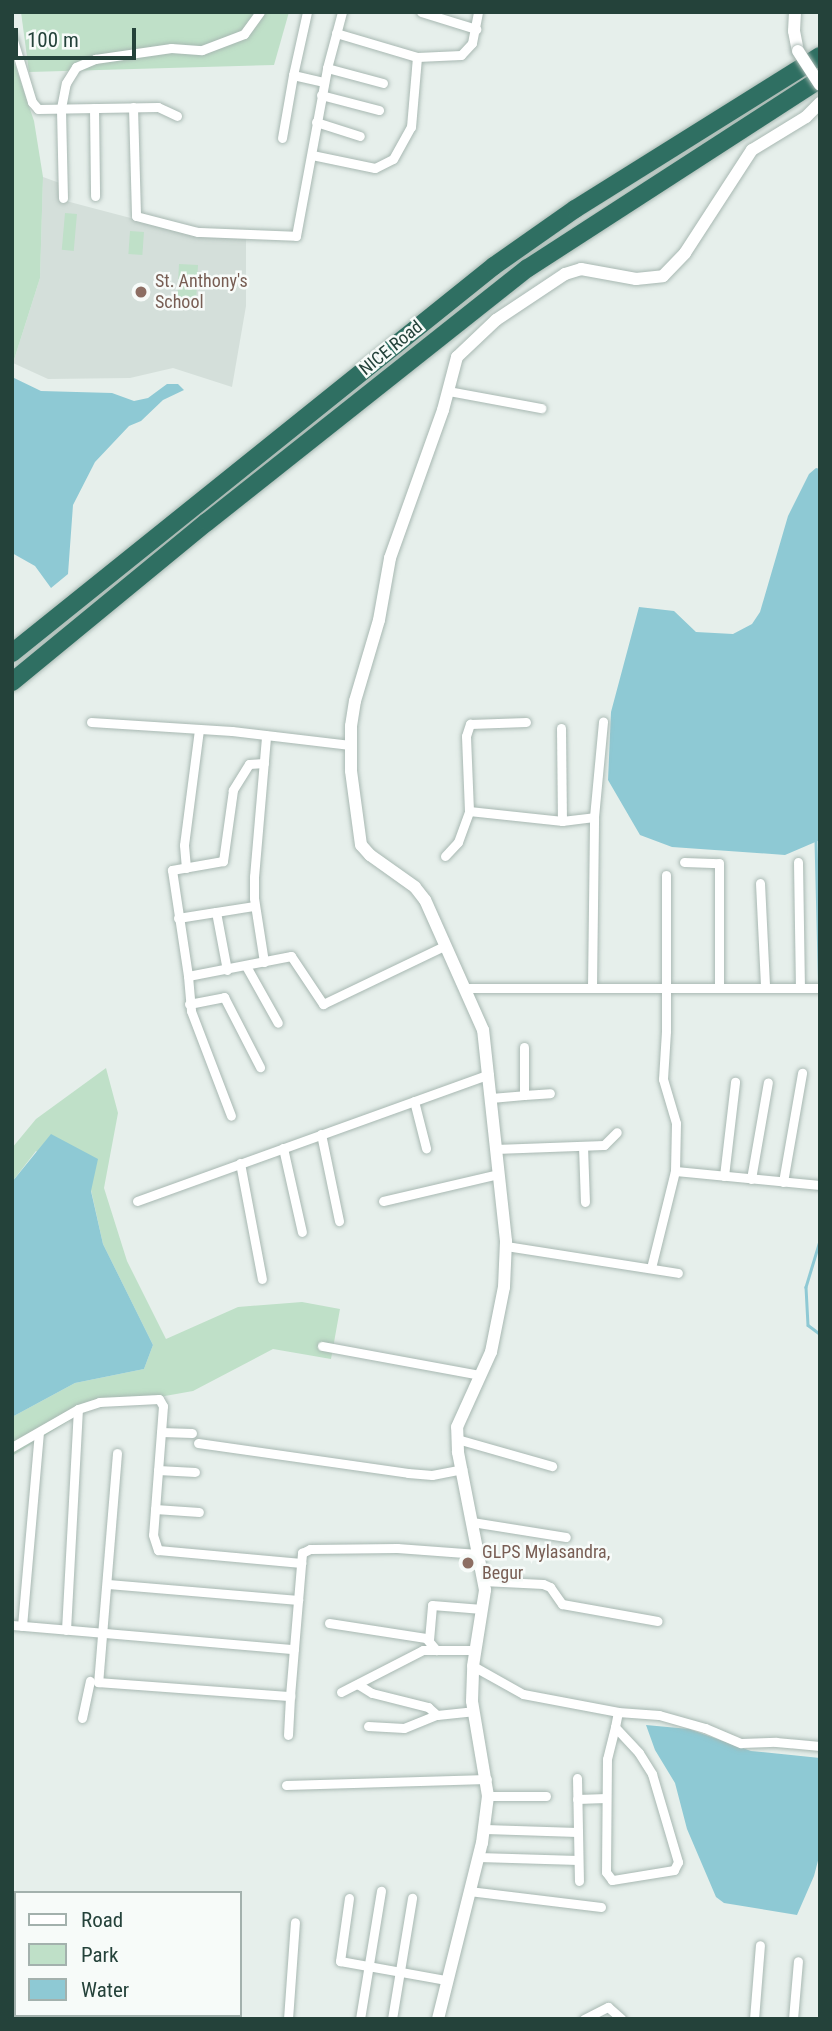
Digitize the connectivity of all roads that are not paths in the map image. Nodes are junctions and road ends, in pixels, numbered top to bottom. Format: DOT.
graph roads {
  1 [pos="260,12"];
  2 [pos="307,12"];
  3 [pos="342,12"];
  4 [pos="421,12"];
  5 [pos="478,12"];
  6 [pos="794,12"];
  7 [pos="476,29"];
  8 [pos="336,33"];
  9 [pos="12,37"];
  10 [pos="820,56"];
  11 [pos="417,57"];
  12 [pos="327,68"];
  13 [pos="293,75"];
  14 [pos="820,79"];
  15 [pos="324,82"];
  16 [pos="383,83"];
  17 [pos="820,85"];
  18 [pos="321,94"];
  19 [pos="820,103"];
  20 [pos="133,107"];
  21 [pos="61,108"];
  22 [pos="94,108"];
  23 [pos="379,110"];
  24 [pos="177,116"];
  25 [pos="316,122"];
  26 [pos="360,136"];
  27 [pos="282,138"];
  28 [pos="312,155"];
  29 [pos="95,196"];
  30 [pos="63,198"];
  31 [pos="448,391"];
  32 [pos="541,408"];
  33 [pos="12,653"];
  34 [pos="12,682"];
  35 [pos="603,721"];
  36 [pos="91,722"];
  37 [pos="526,722"];
  38 [pos="561,728"];
  39 [pos="199,730"];
  40 [pos="266,736"];
  41 [pos="350,745"];
  42 [pos="264,763"];
  43 [pos="468,811"];
  44 [pos="594,817"];
  45 [pos="562,821"];
  46 [pos="445,856"];
  47 [pos="684,862"];
  48 [pos="798,862"];
  49 [pos="186,868"];
  50 [pos="666,875"];
  51 [pos="760,883"];
  52 [pos="255,906"];
  53 [pos="216,912"];
  54 [pos="178,918"];
  55 [pos="446,945"];
  56 [pos="264,962"];
  57 [pos="246,966"];
  58 [pos="227,970"];
  59 [pos="188,976"];
  60 [pos="666,987"];
  61 [pos="719,987"];
  62 [pos="765,987"];
  63 [pos="800,987"];
  64 [pos="465,988"];
  65 [pos="592,988"];
  66 [pos="817,988"];
  67 [pos="189,1004"];
  68 [pos="278,1023"];
  69 [pos="524,1047"];
  70 [pos="260,1067"];
  71 [pos="802,1073"];
  72 [pos="489,1074"];
  73 [pos="735,1082"];
  74 [pos="768,1082"];
  75 [pos="550,1093"];
  76 [pos="524,1095"];
  77 [pos="491,1098"];
  78 [pos="414,1101"];
  79 [pos="231,1116"];
  80 [pos="617,1132"];
  81 [pos="321,1134"];
  82 [pos="583,1146"];
  83 [pos="283,1148"];
  84 [pos="426,1148"];
  85 [pos="495,1149"];
  86 [pos="240,1163"];
  87 [pos="675,1171"];
  88 [pos="498,1174"];
  89 [pos="724,1176"];
  90 [pos="751,1179"];
  91 [pos="783,1182"];
  92 [pos="820,1185"];
  93 [pos="137,1201"];
  94 [pos="383,1201"];
  95 [pos="585,1202"];
  96 [pos="339,1221"];
  97 [pos="302,1232"];
  98 [pos="506,1246"];
  99 [pos="651,1268"];
  100 [pos="678,1273"];
  101 [pos="262,1279"];
  102 [pos="322,1346"];
  103 [pos="480,1375"];
  104 [pos="78,1409"];
  105 [pos="161,1432"];
  106 [pos="39,1433"];
  107 [pos="191,1433"];
  108 [pos="457,1439"];
  109 [pos="198,1443"];
  110 [pos="12,1447"];
  111 [pos="117,1453"];
  112 [pos="552,1466"];
  113 [pos="461,1469"];
  114 [pos="158,1470"];
  115 [pos="195,1472"];
  116 [pos="155,1508"];
  117 [pos="199,1512"];
  118 [pos="472,1522"];
  119 [pos="566,1537"];
  120 [pos="478,1554"];
  121 [pos="301,1563"];
  122 [pos="483,1581"];
  123 [pos="108,1584"];
  124 [pos="298,1600"];
  125 [pos="482,1609"];
  126 [pos="657,1621"];
  127 [pos="329,1623"];
  128 [pos="17,1626"];
  129 [pos="66,1630"];
  130 [pos="103,1633"];
  131 [pos="429,1640"];
  132 [pos="294,1649"];
  133 [pos="436,1650"];
  134 [pos="475,1650"];
  135 [pos="473,1665"];
  136 [pos="90,1681"];
  137 [pos="359,1685"];
  138 [pos="341,1692"];
  139 [pos="290,1696"];
  140 [pos="473,1711"];
  141 [pos="618,1712"];
  142 [pos="437,1715"];
  143 [pos="82,1718"];
  144 [pos="368,1726"];
  145 [pos="615,1727"];
  146 [pos="288,1735"];
  147 [pos="820,1746"];
  148 [pos="487,1779"];
  149 [pos="576,1779"];
  150 [pos="286,1786"];
  151 [pos="488,1796"];
  152 [pos="546,1796"];
  153 [pos="607,1798"];
  154 [pos="577,1799"];
  155 [pos="485,1829"];
  156 [pos="577,1832"];
  157 [pos="478,1857"];
  158 [pos="578,1860"];
  159 [pos="579,1881"];
  160 [pos="381,1891"];
  161 [pos="469,1891"];
  162 [pos="349,1898"];
  163 [pos="412,1898"];
  164 [pos="601,1907"];
  165 [pos="295,1922"];
  166 [pos="760,1945"];
  167 [pos="798,1961"];
  168 [pos="367,1966"];
  169 [pos="400,1971"];
  170 [pos="446,1980"];
  171 [pos="288,2019"];
  172 [pos="360,2019"];
  173 [pos="392,2019"];
  174 [pos="438,2019"];
  175 [pos="584,2019"];
  176 [pos="622,2019"];
  177 [pos="754,2019"];
  178 [pos="793,2019"];
  1 -- 21 [label="street"];
  2 -- 13 [label="street"];
  3 -- 8 [label="street"];
  4 -- 7 [label="street"];
  5 -- 7 [label="street"];
  6 -- 17 [label="street, bridge"];
  7 -- 11 [label="street"];
  8 -- 11 [label="street"];
  8 -- 12 [label="street"];
  9 -- 21 [label="street"];
  10 -- 33 [label="highway, NICE Road"];
  11 -- 28 [label="street"];
  12 -- 15 [label="street"];
  12 -- 16 [label="street"];
  13 -- 15 [label="street"];
  13 -- 27 [label="street"];
  14 -- 34 [label="highway, NICE Road"];
  15 -- 18 [label="street"];
  18 -- 23 [label="street"];
  18 -- 25 [label="street"];
  19 -- 31 [label="street"];
  20 -- 22 [label="street"];
  20 -- 24 [label="street"];
  20 -- 28 [label="street"];
  21 -- 22 [label="street"];
  21 -- 30 [label="street"];
  22 -- 29 [label="street"];
  25 -- 26 [label="street"];
  25 -- 28 [label="street"];
  31 -- 32 [label="street"];
  31 -- 41 [label="street"];
  35 -- 44 [label="street"];
  36 -- 39 [label="street"];
  37 -- 43 [label="street"];
  38 -- 45 [label="street"];
  39 -- 40 [label="street"];
  39 -- 49 [label="street"];
  40 -- 41 [label="street"];
  40 -- 42 [label="street"];
  41 -- 55 [label="street"];
  42 -- 49 [label="street"];
  42 -- 52 [label="street"];
  43 -- 45 [label="street"];
  43 -- 46 [label="street"];
  44 -- 45 [label="street"];
  44 -- 65 [label="street"];
  47 -- 61 [label="street"];
  48 -- 63 [label="street"];
  49 -- 54 [label="street"];
  50 -- 60 [label="street"];
  51 -- 62 [label="street"];
  52 -- 53 [label="street"];
  52 -- 56 [label="street"];
  53 -- 54 [label="street"];
  53 -- 58 [label="street"];
  54 -- 59 [label="street"];
  55 -- 56 [label="street"];
  55 -- 64 [label="street"];
  56 -- 57 [label="street"];
  57 -- 58 [label="street"];
  57 -- 68 [label="street"];
  58 -- 59 [label="street"];
  59 -- 67 [label="street"];
  60 -- 61 [label="street"];
  60 -- 65 [label="street"];
  60 -- 87 [label="street"];
  61 -- 62 [label="street"];
  62 -- 63 [label="street"];
  63 -- 66 [label="street"];
  64 -- 65 [label="street"];
  64 -- 72 [label="street"];
  67 -- 70 [label="street"];
  67 -- 79 [label="street"];
  69 -- 76 [label="street"];
  71 -- 91 [label="street"];
  72 -- 77 [label="street"];
  72 -- 78 [label="street"];
  73 -- 89 [label="street"];
  74 -- 90 [label="street"];
  75 -- 76 [label="street"];
  76 -- 77 [label="street"];
  77 -- 85 [label="street"];
  78 -- 81 [label="street"];
  78 -- 84 [label="street"];
  80 -- 82 [label="street"];
  81 -- 83 [label="street"];
  81 -- 96 [label="street"];
  82 -- 85 [label="street"];
  82 -- 95 [label="street"];
  83 -- 86 [label="street"];
  83 -- 97 [label="street"];
  85 -- 88 [label="street"];
  86 -- 93 [label="street"];
  86 -- 101 [label="street"];
  87 -- 89 [label="street"];
  87 -- 99 [label="street"];
  88 -- 94 [label="street"];
  88 -- 98 [label="street"];
  89 -- 90 [label="street"];
  90 -- 91 [label="street"];
  91 -- 92 [label="street"];
  98 -- 99 [label="street"];
  98 -- 103 [label="street"];
  99 -- 100 [label="street"];
  102 -- 103 [label="street"];
  103 -- 108 [label="street"];
  104 -- 105 [label="street"];
  104 -- 106 [label="street"];
  104 -- 129 [label="street"];
  105 -- 107 [label="street"];
  105 -- 114 [label="street"];
  106 -- 110 [label="street"];
  106 -- 128 [label="street"];
  108 -- 112 [label="street"];
  108 -- 113 [label="street"];
  109 -- 113 [label="street"];
  111 -- 123 [label="street"];
  113 -- 118 [label="street"];
  114 -- 115 [label="street"];
  114 -- 116 [label="street"];
  116 -- 117 [label="street"];
  116 -- 121 [label="street"];
  118 -- 119 [label="street"];
  118 -- 120 [label="street"];
  120 -- 121 [label="street"];
  120 -- 122 [label="street"];
  121 -- 124 [label="street"];
  122 -- 125 [label="street"];
  122 -- 126 [label="street"];
  123 -- 124 [label="street"];
  123 -- 130 [label="street"];
  124 -- 132 [label="street"];
  125 -- 131 [label="street"];
  125 -- 134 [label="street"];
  127 -- 131 [label="street"];
  128 -- 129 [label="street"];
  129 -- 130 [label="street"];
  130 -- 132 [label="street"];
  130 -- 139 [label="street"];
  131 -- 133 [label="street"];
  132 -- 139 [label="street"];
  133 -- 134 [label="street"];
  133 -- 137 [label="street"];
  134 -- 135 [label="street"];
  135 -- 140 [label="street"];
  135 -- 141 [label="street"];
  136 -- 143 [label="street"];
  137 -- 138 [label="street"];
  137 -- 142 [label="street"];
  139 -- 146 [label="street"];
  140 -- 142 [label="street"];
  140 -- 148 [label="street"];
  141 -- 145 [label="street"];
  141 -- 147 [label="street"];
  142 -- 144 [label="street"];
  145 -- 153 [label="street"];
  145 -- 153 [label="street"];
  148 -- 150 [label="street"];
  148 -- 151 [label="street"];
  149 -- 154 [label="street"];
  151 -- 152 [label="street"];
  151 -- 155 [label="street"];
  153 -- 154 [label="street"];
  154 -- 156 [label="street"];
  155 -- 156 [label="street"];
  155 -- 157 [label="street"];
  156 -- 158 [label="street"];
  157 -- 158 [label="street"];
  157 -- 161 [label="street"];
  158 -- 159 [label="street"];
  160 -- 168 [label="street"];
  161 -- 164 [label="street"];
  161 -- 170 [label="street"];
  162 -- 168 [label="street"];
  163 -- 169 [label="street"];
  165 -- 171 [label="street"];
  166 -- 177 [label="street"];
  167 -- 178 [label="street"];
  168 -- 169 [label="street"];
  168 -- 172 [label="street"];
  169 -- 170 [label="street"];
  169 -- 173 [label="street"];
  170 -- 174 [label="street"];
  175 -- 176 [label="street"];
}
